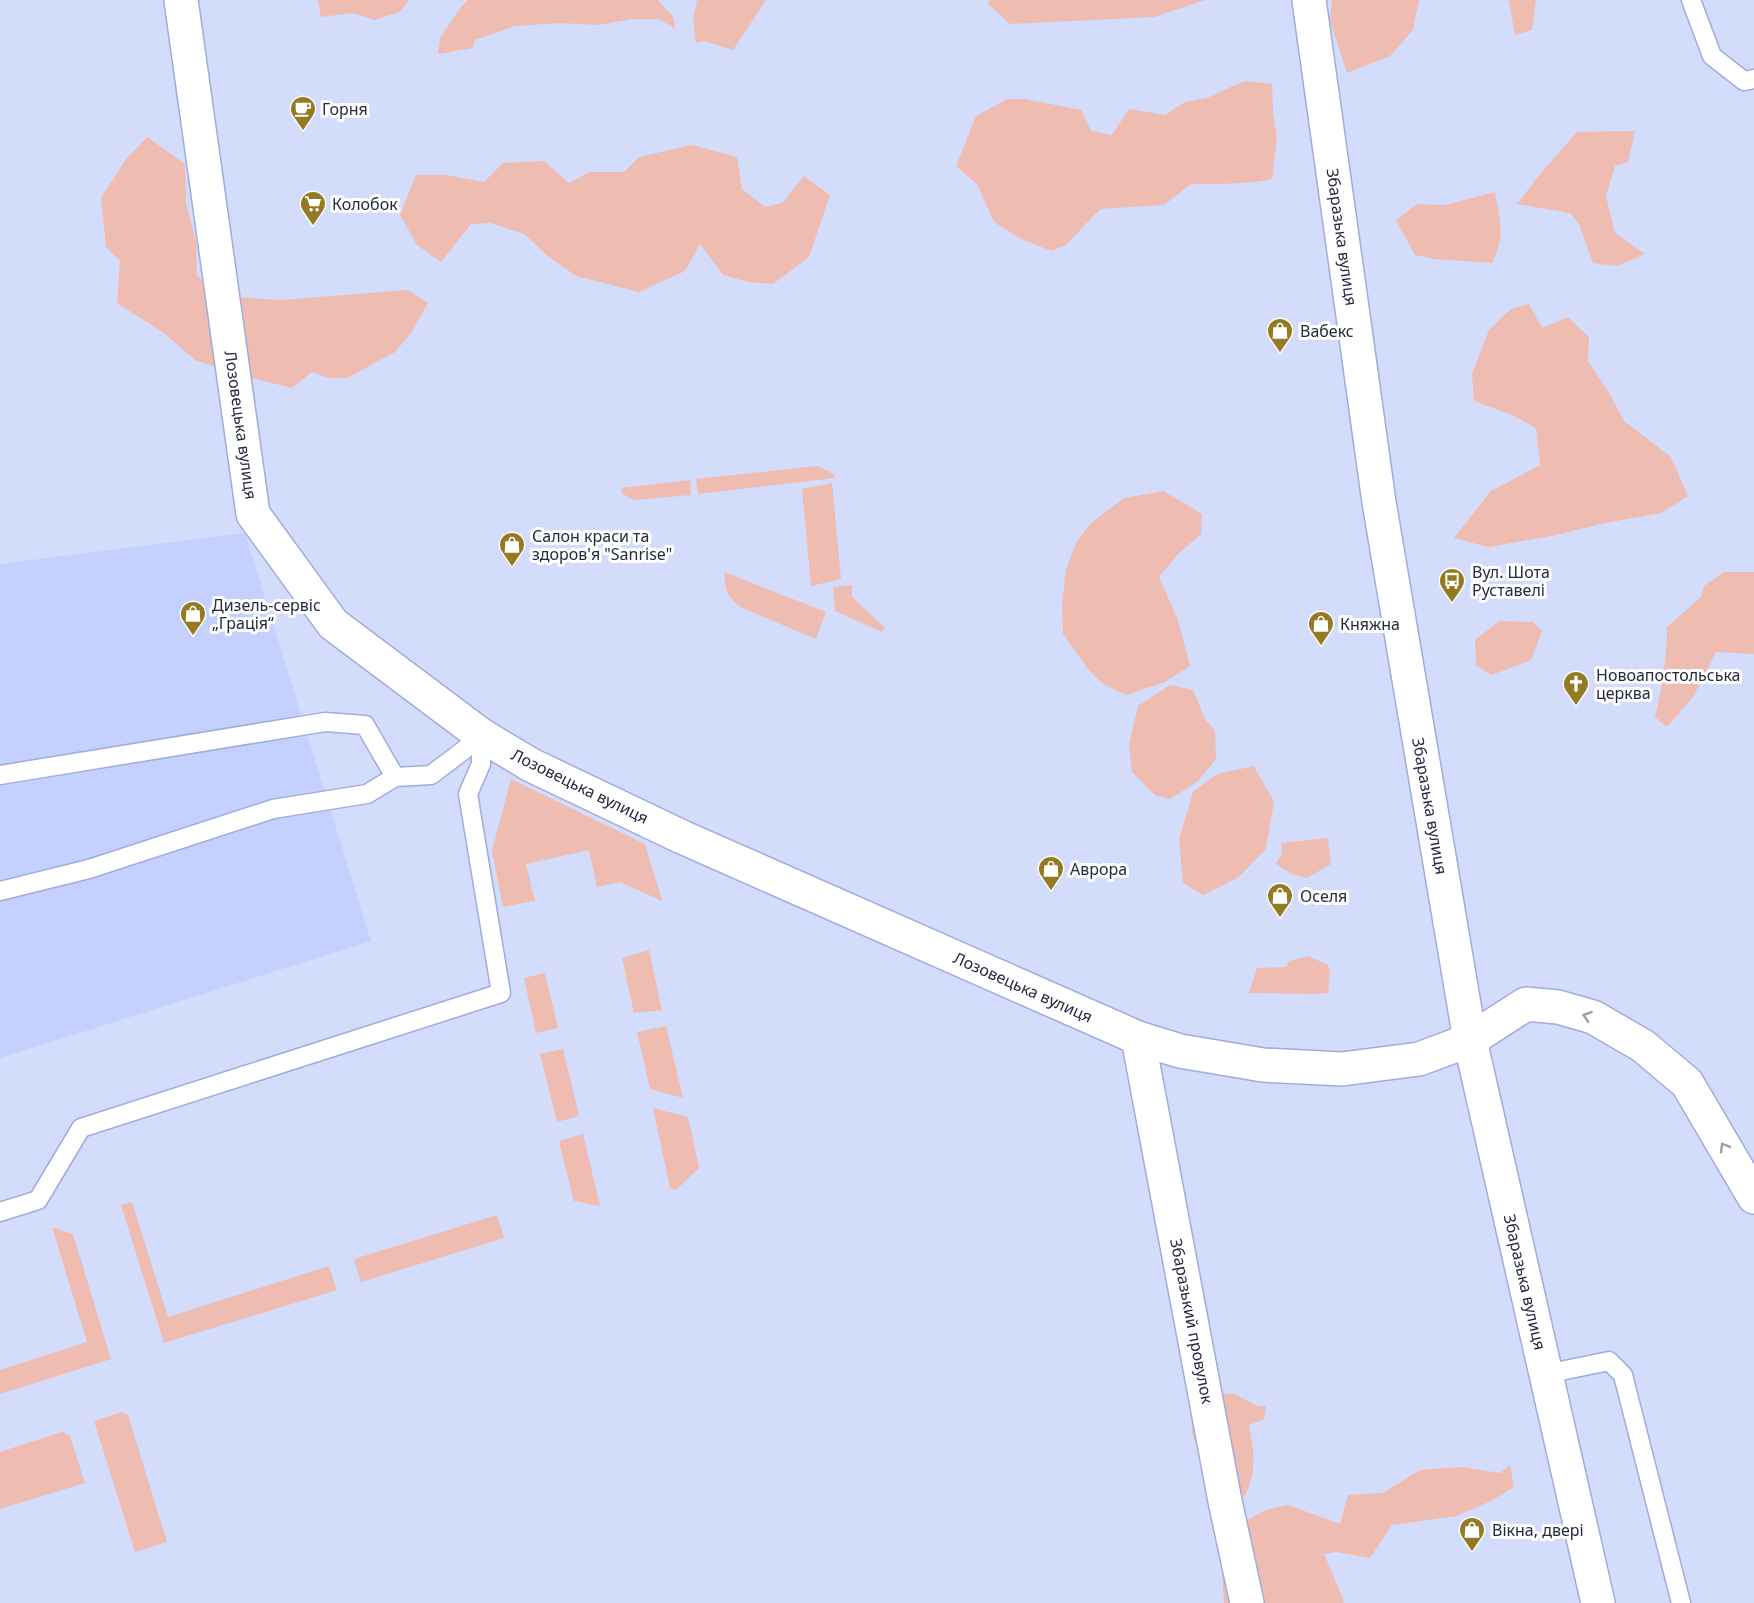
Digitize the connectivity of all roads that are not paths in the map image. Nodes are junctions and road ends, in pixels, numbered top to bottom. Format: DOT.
graph roads {
  1 [pos="181,0"];
  2 [pos="1309,0"];
  3 [pos="1692,0"];
  4 [pos="1754,80"];
  5 [pos="481,735"];
  6 [pos="0,775"];
  7 [pos="395,777"];
  8 [pos="0,891"];
  9 [pos="1138,1038"];
  10 [pos="1470,1040"];
  11 [pos="1754,1197"];
  12 [pos="0,1212"];
  13 [pos="1546,1374"];
  14 [pos="1247,1603"];
  15 [pos="1598,1603"];
  16 [pos="1681,1603"];
  1 -- 5 [label="street, Лозовецька вулиця"];
  2 -- 10 [label="street, Збаразька вулиця"];
  3 -- 4 [label="lane"];
  5 -- 7 [label="lane"];
  5 -- 9 [label="street, Лозовецька вулиця"];
  5 -- 12 [label="lane"];
  6 -- 7 [label="lane"];
  7 -- 8 [label="lane"];
  9 -- 10 [label="street, Лозовецька вулиця"];
  9 -- 14 [label="street, Збаразький провулок"];
  11 -- 10 [label="street, Лозовецька вулиця, one-way"];
  10 -- 13 [label="street, Збаразька вулиця"];
  13 -- 15 [label="street, Збаразька вулиця"];
  13 -- 16 [label="lane"];
}
